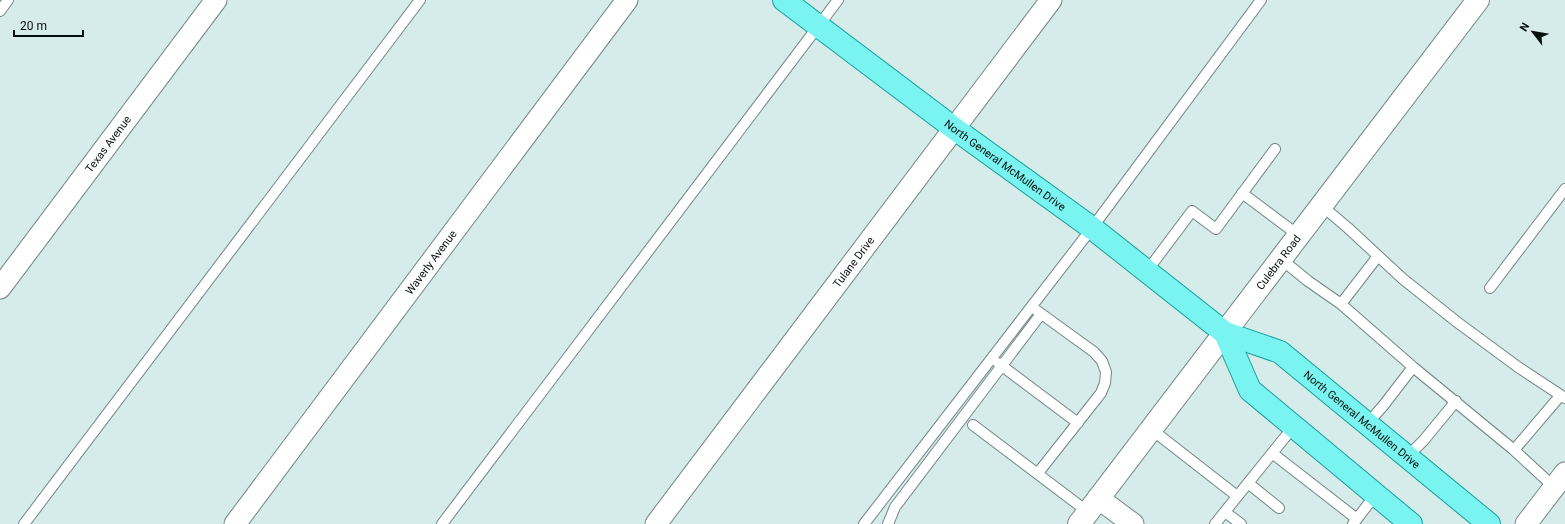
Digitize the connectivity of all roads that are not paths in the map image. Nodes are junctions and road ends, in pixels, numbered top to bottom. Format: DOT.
graph roads {
  1 [pos="8,0"];
  2 [pos="216,0"];
  3 [pos="420,0"];
  4 [pos="627,0"];
  5 [pos="784,0"];
  6 [pos="838,0"];
  7 [pos="1051,0"];
  8 [pos="1261,0"];
  9 [pos="1478,0"];
  10 [pos="0,11"];
  11 [pos="818,26"];
  12 [pos="955,129"];
  13 [pos="1275,149"];
  14 [pos="1565,189"];
  15 [pos="1242,194"];
  16 [pos="1321,205"];
  17 [pos="1092,228"];
  18 [pos="1298,235"];
  19 [pos="1378,256"];
  20 [pos="1281,259"];
  21 [pos="1147,271"];
  22 [pos="0,288"];
  23 [pos="1490,288"];
  24 [pos="1341,304"];
  25 [pos="1031,307"];
  26 [pos="1041,314"];
  27 [pos="1225,333"];
  28 [pos="992,358"];
  29 [pos="1002,366"];
  30 [pos="1413,367"];
  31 [pos="1562,397"];
  32 [pos="1456,402"];
  33 [pos="1078,423"];
  34 [pos="973,424"];
  35 [pos="1367,424"];
  36 [pos="1294,426"];
  37 [pos="1151,429"];
  38 [pos="1514,450"];
  39 [pos="1272,453"];
  40 [pos="1408,457"];
  41 [pos="1038,474"];
  42 [pos="1560,480"];
  43 [pos="1248,483"];
  44 [pos="1376,494"];
  45 [pos="1237,496"];
  46 [pos="1279,508"];
  47 [pos="1088,511"];
  48 [pos="1225,512"];
  49 [pos="1355,522"];
  50 [pos="24,524"];
  51 [pos="235,524"];
  52 [pos="442,524"];
  53 [pos="656,524"];
  54 [pos="864,524"];
  55 [pos="888,524"];
  56 [pos="1133,524"];
  57 [pos="1215,524"];
  58 [pos="1241,524"];
  59 [pos="1411,524"];
  60 [pos="1489,524"];
  61 [pos="1526,524"];
  1 -- 10 [label="lane"];
  2 -- 22 [label="street, Texas Avenue"];
  3 -- 50 [label="lane"];
  4 -- 51 [label="street, Waverly Avenue"];
  5 -- 11 [label="main road, North General McMullen Drive"];
  6 -- 11 [label="lane"];
  7 -- 12 [label="street, Tulane Drive"];
  8 -- 17 [label="lane"];
  9 -- 16 [label="main road, Culebra Road"];
  11 -- 12 [label="main road, North General McMullen Drive"];
  11 -- 52 [label="lane"];
  12 -- 17 [label="main road, North General McMullen Drive"];
  12 -- 53 [label="street, Tulane Drive"];
  13 -- 15 [label="lane"];
  14 -- 23 [label="lane"];
  15 -- 18 [label="lane"];
  15 -- 21 [label="lane"];
  16 -- 18 [label="main road, Culebra Road"];
  16 -- 19 [label="lane"];
  17 -- 21 [label="main road, North General McMullen Drive"];
  17 -- 25 [label="lane"];
  18 -- 20 [label="main road, Culebra Road"];
  19 -- 24 [label="lane"];
  19 -- 31 [label="lane"];
  20 -- 24 [label="lane"];
  20 -- 27 [label="main road, Culebra Road"];
  21 -- 27 [label="main road, North General McMullen Drive"];
  24 -- 30 [label="lane"];
  25 -- 26 [label="lane"];
  25 -- 28 [label="lane"];
  26 -- 29 [label="lane"];
  26 -- 33 [label="lane"];
  27 -- 35 [label="main road, North General McMullen Drive"];
  27 -- 36 [label="main road, North General McMullen Drive"];
  27 -- 37 [label="main road, Culebra Road"];
  28 -- 29 [label="lane"];
  28 -- 54 [label="lane"];
  29 -- 33 [label="lane"];
  29 -- 55 [label="lane"];
  30 -- 32 [label="lane"];
  30 -- 35 [label="lane"];
  31 -- 38 [label="lane"];
  32 -- 38 [label="lane"];
  32 -- 40 [label="lane"];
  33 -- 41 [label="lane"];
  34 -- 41 [label="lane"];
  35 -- 40 [label="main road, North General McMullen Drive"];
  36 -- 39 [label="lane"];
  36 -- 44 [label="main road, North General McMullen Drive"];
  37 -- 45 [label="lane"];
  37 -- 47 [label="main road, Culebra Road"];
  38 -- 42 [label="lane"];
  39 -- 43 [label="lane"];
  39 -- 49 [label="lane"];
  40 -- 60 [label="main road, North General McMullen Drive"];
  41 -- 47 [label="lane"];
  42 -- 61 [label="street"];
  43 -- 45 [label="lane"];
  43 -- 46 [label="lane"];
  44 -- 49 [label="lane"];
  44 -- 59 [label="main road, North General McMullen Drive"];
  45 -- 48 [label="lane"];
  47 -- 56 [label="street"];
  48 -- 57 [label="lane"];
  48 -- 58 [label="lane"];
}
